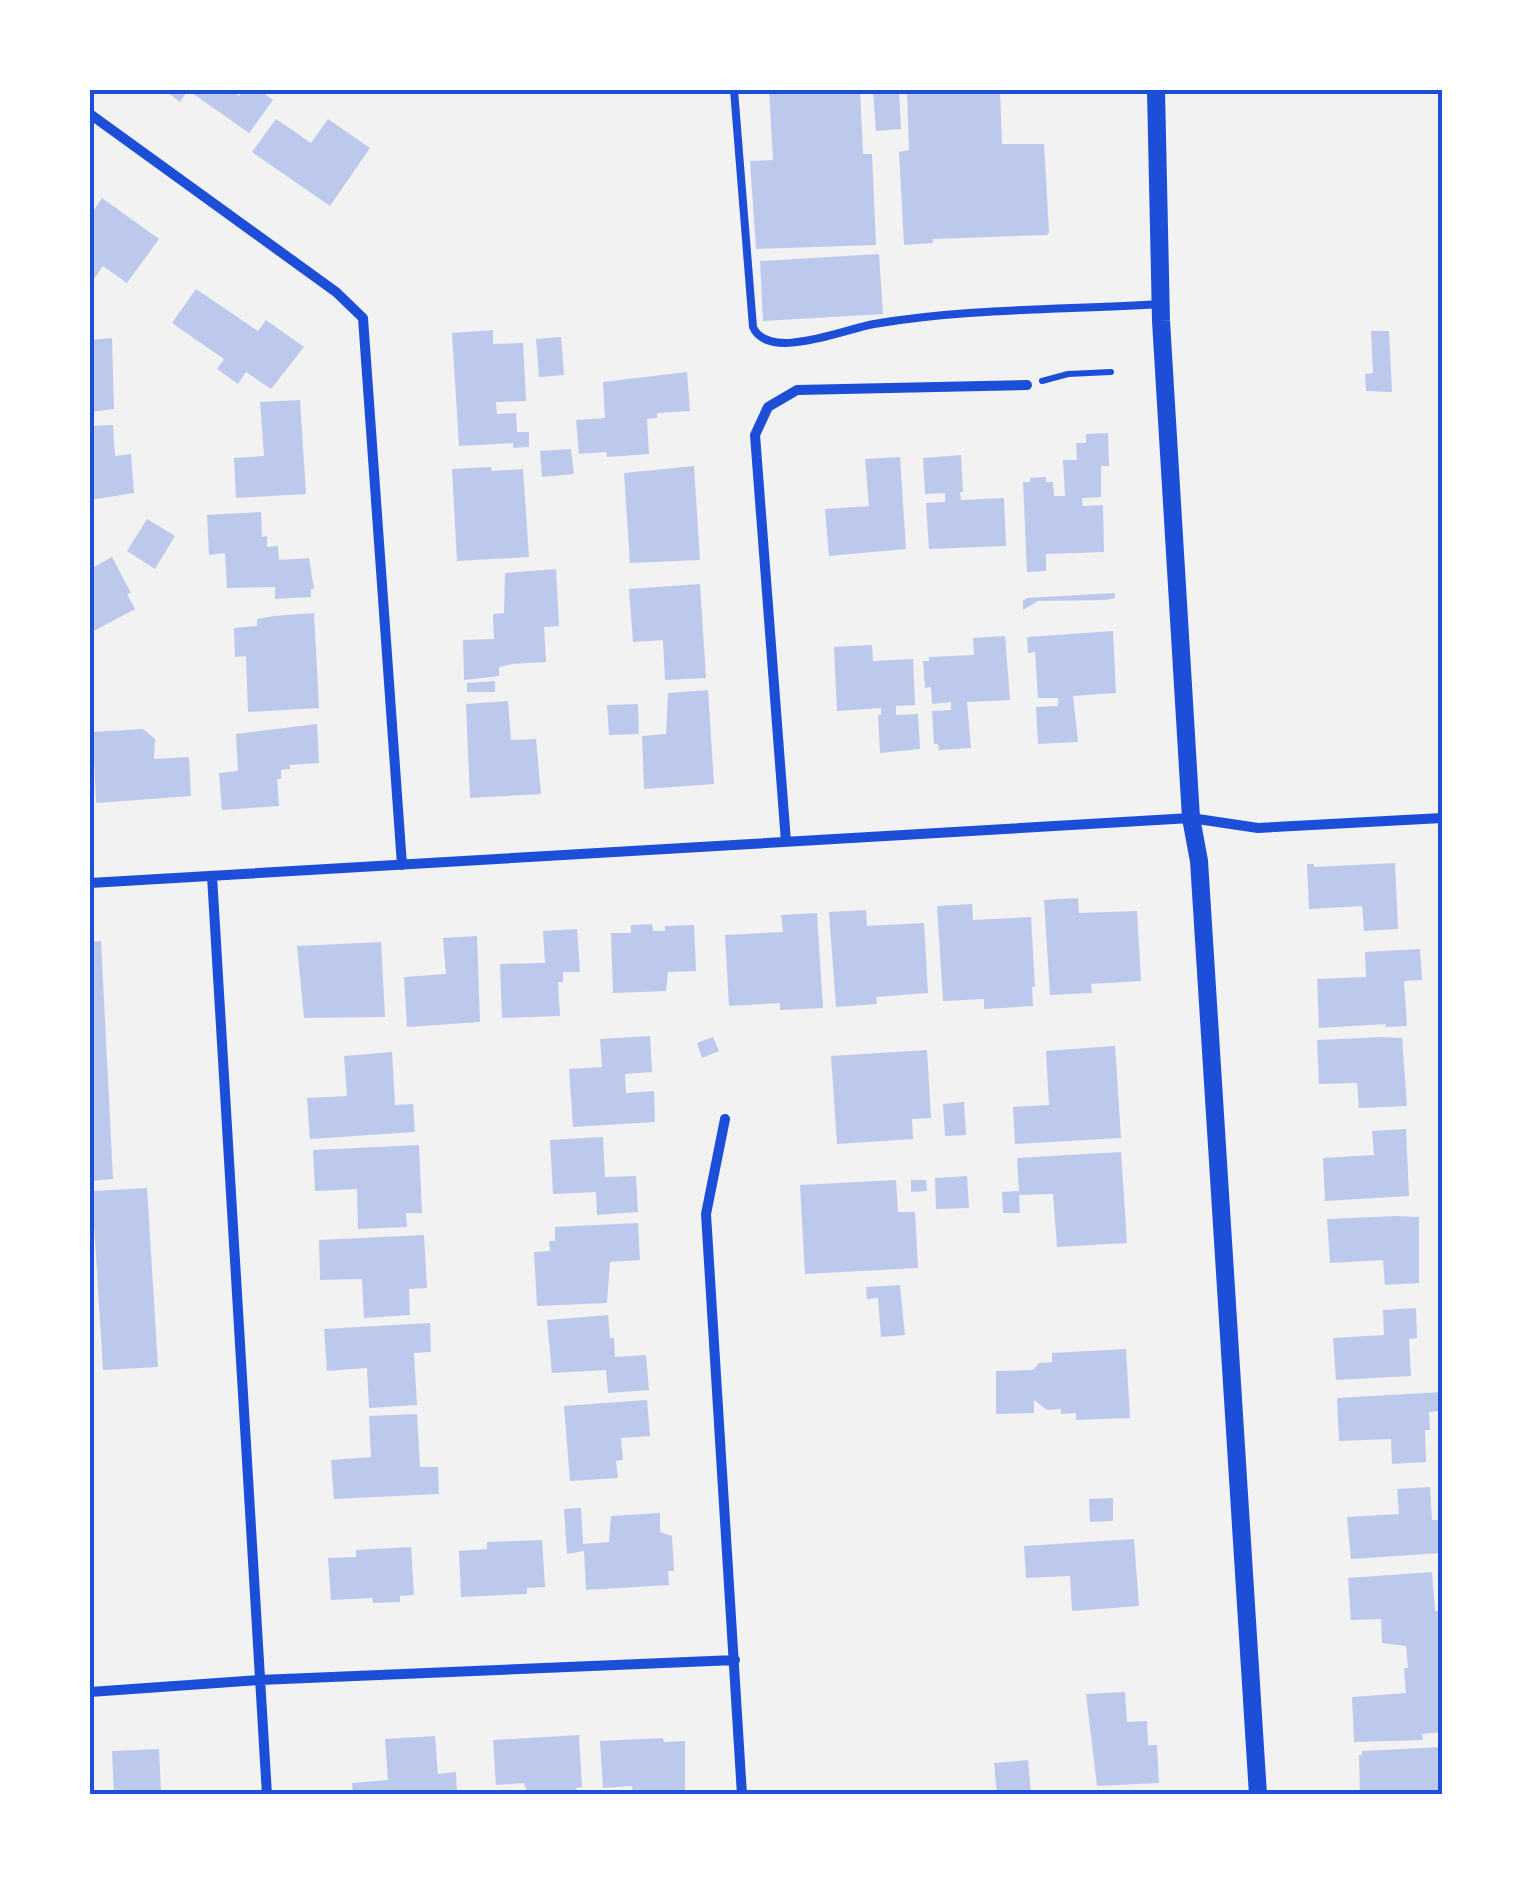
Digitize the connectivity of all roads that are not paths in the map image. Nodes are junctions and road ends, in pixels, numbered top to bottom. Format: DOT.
graph roads {
  1 [pos="734,90"];
  2 [pos="1156,90"];
  3 [pos="90,114"];
  4 [pos="1161,304"];
  5 [pos="1026,386"];
  6 [pos="1191,818"];
  7 [pos="1442,818"];
  8 [pos="786,842"];
  9 [pos="402,865"];
  10 [pos="212,876"];
  11 [pos="90,883"];
  12 [pos="725,1119"];
  13 [pos="735,1660"];
  14 [pos="260,1680"];
  15 [pos="90,1692"];
  16 [pos="267,1795"];
  17 [pos="742,1795"];
  18 [pos="1258,1795"];
  1 -- 4 [label="lane"];
  2 -- 4 [label="street"];
  3 -- 9 [label="street"];
  4 -- 6 [label="street"];
  5 -- 8 [label="street"];
  6 -- 7 [label="street"];
  6 -- 8 [label="street"];
  6 -- 18 [label="street"];
  8 -- 9 [label="street"];
  9 -- 10 [label="street"];
  10 -- 11 [label="street"];
  10 -- 14 [label="street"];
  12 -- 13 [label="street"];
  13 -- 14 [label="street"];
  13 -- 17 [label="street"];
  14 -- 15 [label="street"];
  14 -- 16 [label="street"];
}
